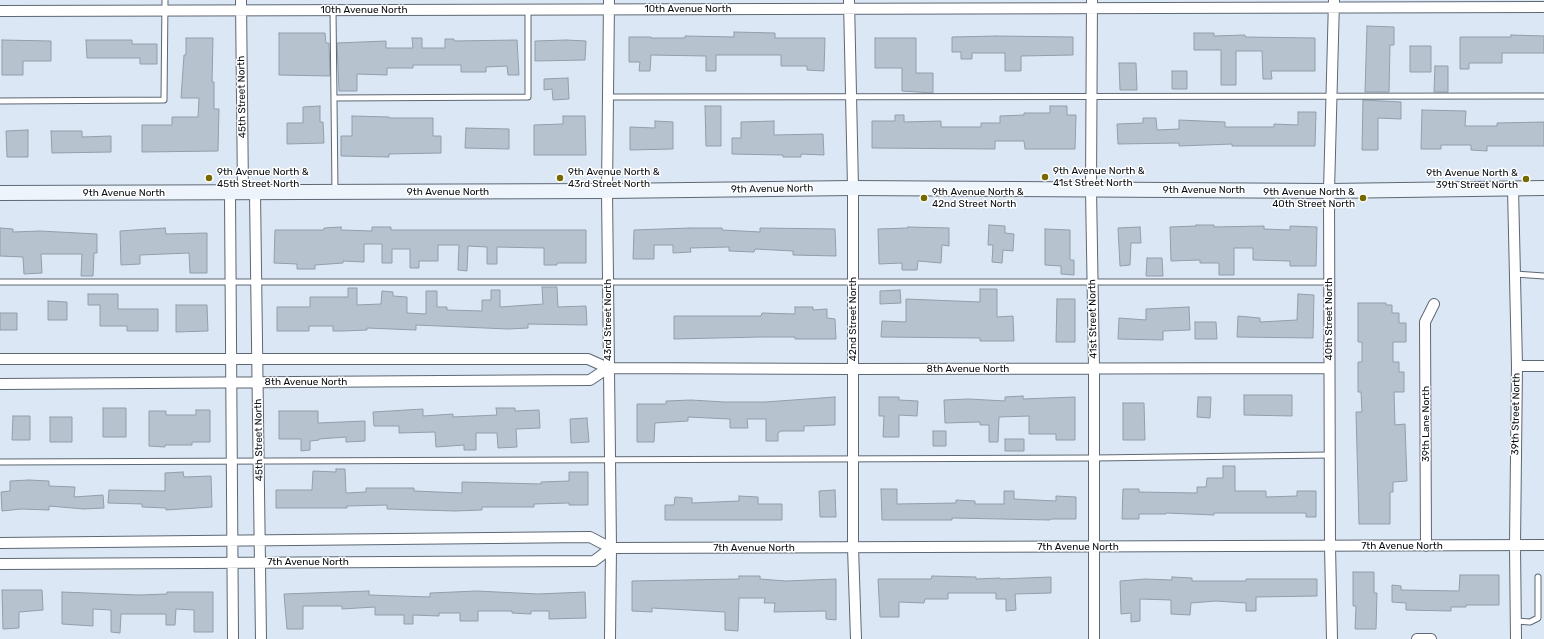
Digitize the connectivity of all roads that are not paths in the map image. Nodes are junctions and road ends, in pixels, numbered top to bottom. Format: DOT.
graph roads {
  1 [pos="165,0"];
  2 [pos="241,0"];
  3 [pos="849,4"];
  4 [pos="1092,4"];
  5 [pos="1334,4"];
  6 [pos="609,5"];
  7 [pos="1544,7"];
  8 [pos="333,10"];
  9 [pos="528,10"];
  10 [pos="0,11"];
  11 [pos="165,11"];
  12 [pos="241,11"];
  13 [pos="1091,96"];
  14 [pos="1544,96"];
  15 [pos="608,97"];
  16 [pos="851,97"];
  17 [pos="1332,97"];
  18 [pos="334,98"];
  19 [pos="0,101"];
  20 [pos="853,188"];
  21 [pos="1513,188"];
  22 [pos="1544,188"];
  23 [pos="1091,189"];
  24 [pos="607,191"];
  25 [pos="1329,191"];
  26 [pos="0,192"];
  27 [pos="243,193"];
  28 [pos="335,193"];
  29 [pos="1515,274"];
  30 [pos="1544,276"];
  31 [pos="231,281"];
  32 [pos="256,281"];
  33 [pos="0,282"];
  34 [pos="608,282"];
  35 [pos="853,282"];
  36 [pos="1092,282"];
  37 [pos="1329,282"];
  38 [pos="1434,304"];
  39 [pos="232,358"];
  40 [pos="258,358"];
  41 [pos="0,359"];
  42 [pos="1517,366"];
  43 [pos="1544,366"];
  44 [pos="608,368"];
  45 [pos="1094,368"];
  46 [pos="1329,368"];
  47 [pos="853,370"];
  48 [pos="258,382"];
  49 [pos="232,383"];
  50 [pos="0,384"];
  51 [pos="1329,455"];
  52 [pos="853,458"];
  53 [pos="1094,458"];
  54 [pos="610,460"];
  55 [pos="233,461"];
  56 [pos="259,461"];
  57 [pos="0,462"];
  58 [pos="260,540"];
  59 [pos="234,541"];
  60 [pos="0,543"];
  61 [pos="1515,545"];
  62 [pos="1544,545"];
  63 [pos="1330,546"];
  64 [pos="1426,546"];
  65 [pos="1094,547"];
  66 [pos="611,548"];
  67 [pos="853,548"];
  68 [pos="260,562"];
  69 [pos="234,563"];
  70 [pos="0,564"];
  71 [pos="1538,577"];
  72 [pos="1516,621"];
  73 [pos="233,639"];
  74 [pos="261,639"];
  75 [pos="610,639"];
  76 [pos="856,639"];
  77 [pos="1094,639"];
  78 [pos="1332,639"];
  79 [pos="1418,639"];
  80 [pos="1430,639"];
  81 [pos="1516,639"];
  1 -- 11 [label="lane"];
  2 -- 12 [label="street, 45th Street North"];
  3 -- 4 [label="street, 10th Avenue North"];
  3 -- 6 [label="street, 10th Avenue North"];
  3 -- 16 [label="street, 42nd Street North"];
  4 -- 5 [label="street, 10th Avenue North"];
  4 -- 13 [label="street, 41st Street North"];
  5 -- 7 [label="street, 10th Avenue North"];
  5 -- 17 [label="street, 40th Street North"];
  6 -- 9 [label="street, 10th Avenue North"];
  6 -- 15 [label="street, 43rd Street North"];
  8 -- 9 [label="street, 10th Avenue North"];
  8 -- 12 [label="street, 10th Avenue North"];
  8 -- 18 [label="lane"];
  9 -- 18 [label="lane"];
  10 -- 11 [label="street, 10th Avenue North"];
  11 -- 12 [label="street, 10th Avenue North"];
  11 -- 19 [label="lane"];
  12 -- 27 [label="street, 45th Street North"];
  13 -- 16 [label="lane"];
  13 -- 17 [label="lane"];
  13 -- 23 [label="street, 41st Street North"];
  14 -- 17 [label="lane"];
  15 -- 16 [label="lane"];
  15 -- 24 [label="street, 43rd Street North"];
  16 -- 20 [label="street, 42nd Street North"];
  17 -- 25 [label="street, 40th Street North"];
  18 -- 28 [label="lane"];
  20 -- 23 [label="street, 9th Avenue North"];
  20 -- 24 [label="street, 9th Avenue North"];
  20 -- 35 [label="street, 42nd Street North"];
  21 -- 22 [label="street, 9th Avenue North"];
  21 -- 25 [label="street, 9th Avenue North"];
  21 -- 29 [label="street, 39th Street North"];
  23 -- 25 [label="street, 9th Avenue North"];
  23 -- 36 [label="street, 41st Street North"];
  24 -- 28 [label="street, 9th Avenue North"];
  24 -- 34 [label="street, 43rd Street North"];
  25 -- 37 [label="street, 40th Street North"];
  26 -- 27 [label="street, 9th Avenue North"];
  27 -- 28 [label="street, 9th Avenue North"];
  27 -- 31 [label="street, 45th Street North"];
  27 -- 32 [label="street, 45th Street North"];
  29 -- 30 [label="lane"];
  29 -- 42 [label="street, 39th Street North"];
  31 -- 32 [label="lane"];
  31 -- 33 [label="lane"];
  31 -- 39 [label="street, 45th Street North"];
  32 -- 34 [label="lane"];
  32 -- 40 [label="street, 45th Street North"];
  34 -- 35 [label="lane"];
  34 -- 44 [label="street, 43rd Street North"];
  35 -- 36 [label="lane"];
  35 -- 47 [label="street, 42nd Street North"];
  36 -- 37 [label="lane"];
  36 -- 45 [label="street, 41st Street North"];
  37 -- 46 [label="street, 40th Street North"];
  38 -- 64 [label="street, 39th Lane North"];
  39 -- 40 [label="street, 8th Avenue North"];
  39 -- 41 [label="street, 8th Avenue North"];
  39 -- 49 [label="street, 45th Street North"];
  40 -- 44 [label="street, 8th Avenue North"];
  40 -- 48 [label="street, 45th Street North"];
  42 -- 43 [label="street"];
  42 -- 61 [label="street, 39th Street North"];
  44 -- 47 [label="street, 8th Avenue North"];
  44 -- 48 [label="street, 8th Avenue North"];
  44 -- 54 [label="street, 43rd Street North"];
  45 -- 46 [label="street, 8th Avenue North"];
  45 -- 47 [label="street, 8th Avenue North"];
  45 -- 53 [label="street, 41st Street North"];
  46 -- 51 [label="street, 40th Street North"];
  47 -- 52 [label="street, 42nd Street North"];
  48 -- 49 [label="street, 8th Avenue North"];
  48 -- 56 [label="street, 45th Street North"];
  49 -- 50 [label="street, 8th Avenue North"];
  49 -- 55 [label="street, 45th Street North"];
  51 -- 53 [label="lane"];
  51 -- 63 [label="street, 40th Street North"];
  52 -- 53 [label="lane"];
  52 -- 54 [label="lane"];
  52 -- 67 [label="street, 42nd Street North"];
  53 -- 65 [label="street, 41st Street North"];
  54 -- 56 [label="lane"];
  54 -- 66 [label="street, 43rd Street North"];
  55 -- 56 [label="lane"];
  55 -- 57 [label="lane"];
  55 -- 59 [label="street, 45th Street North"];
  56 -- 58 [label="street, 45th Street North"];
  58 -- 59 [label="street, 7th Avenue North"];
  58 -- 66 [label="street, 7th Avenue North"];
  58 -- 68 [label="street, 45th Street North"];
  59 -- 60 [label="street, 7th Avenue North"];
  59 -- 69 [label="street, 45th Street North"];
  61 -- 62 [label="street, 7th Avenue North"];
  61 -- 64 [label="street, 7th Avenue North"];
  61 -- 72 [label="street, 39th Street North"];
  63 -- 64 [label="street, 7th Avenue North"];
  63 -- 65 [label="street, 7th Avenue North"];
  63 -- 78 [label="street, 40th Street North"];
  65 -- 67 [label="street, 7th Avenue North"];
  65 -- 77 [label="street, 41st Street North"];
  66 -- 67 [label="street, 7th Avenue North"];
  66 -- 68 [label="street, 7th Avenue North"];
  66 -- 75 [label="street, 43rd Street North"];
  67 -- 76 [label="street, 42nd Street North"];
  68 -- 69 [label="street, 7th Avenue North"];
  68 -- 74 [label="street, 45th Street North"];
  69 -- 70 [label="street, 7th Avenue North"];
  69 -- 73 [label="street, 45th Street North"];
  71 -- 72 [label="lane"];
  72 -- 81 [label="street, 39th Street North"];
  79 -- 80 [label="street"];
}
